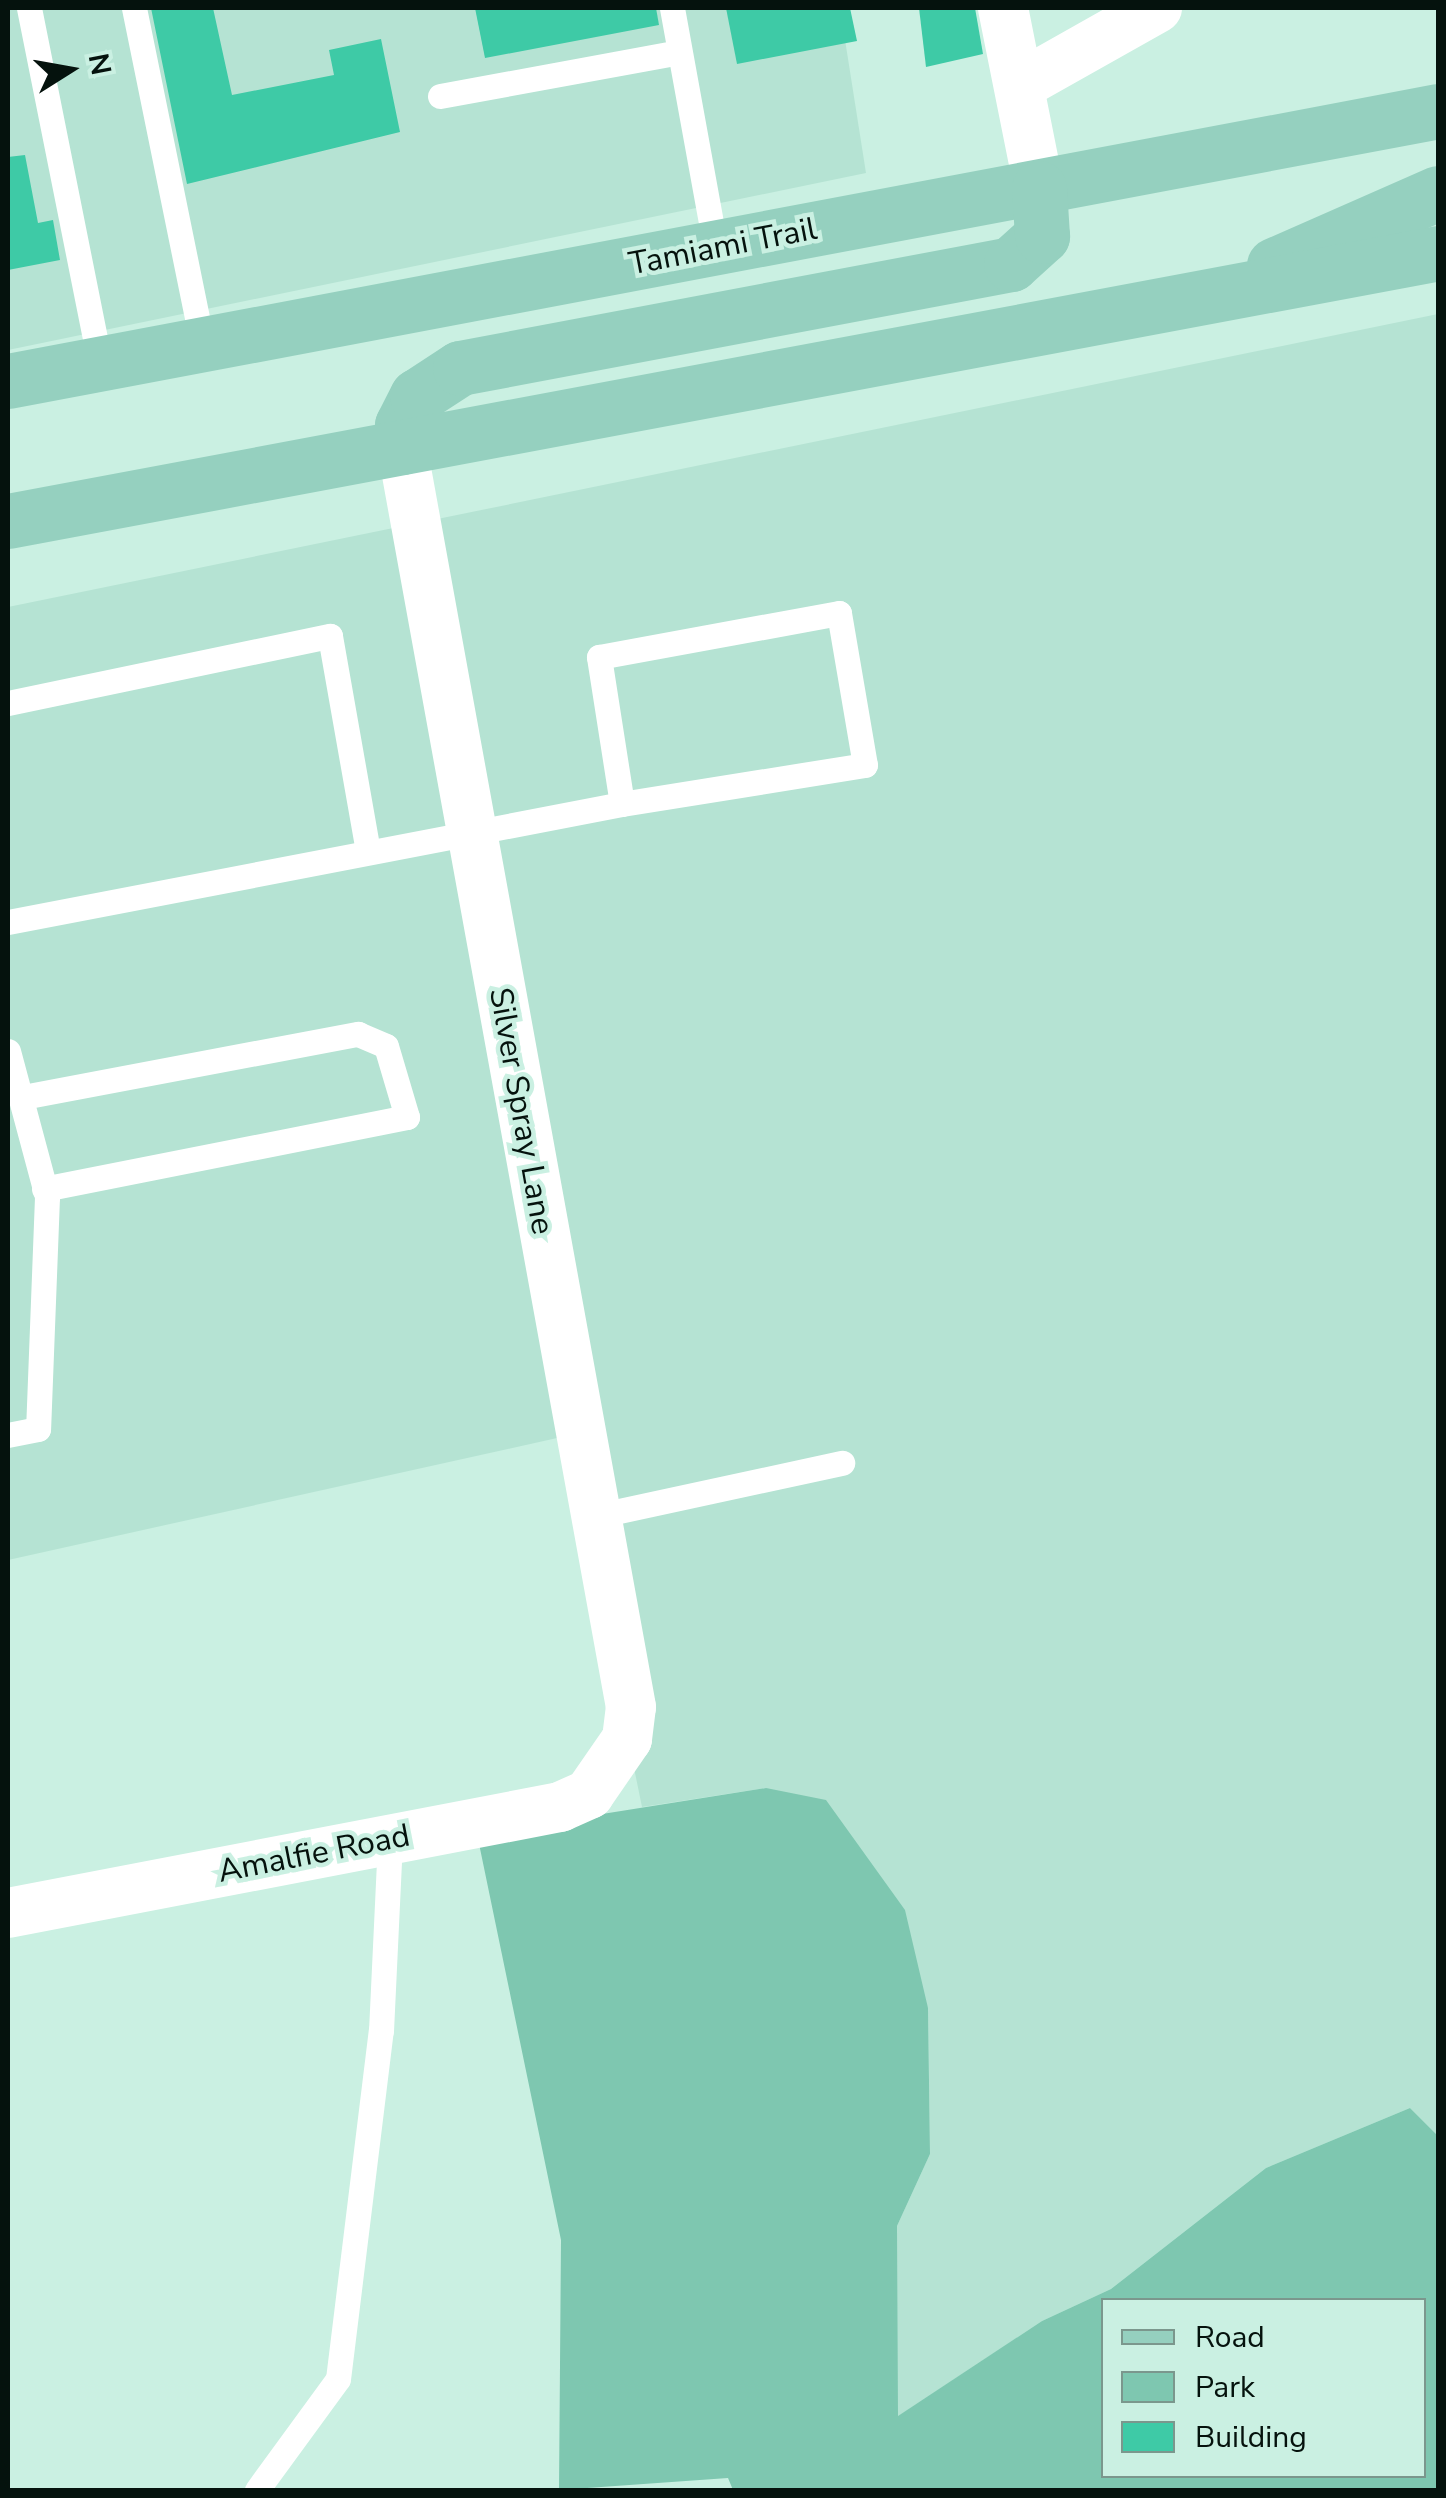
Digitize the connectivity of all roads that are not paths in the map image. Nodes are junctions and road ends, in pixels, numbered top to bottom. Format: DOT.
graph roads {
  1 [pos="29,8"];
  2 [pos="134,8"];
  3 [pos="672,8"];
  4 [pos="1003,8"];
  5 [pos="1157,8"];
  6 [pos="680,52"];
  7 [pos="1022,84"];
  8 [pos="440,96"];
  9 [pos="1438,111"];
  10 [pos="1039,188"];
  11 [pos="1438,193"];
  12 [pos="716,248"];
  13 [pos="1438,253"];
  14 [pos="1198,300"];
  15 [pos="203,346"];
  16 [pos="100,364"];
  17 [pos="8,381"];
  18 [pos="402,448"];
  19 [pos="8,521"];
  20 [pos="8,703"];
  21 [pos="622,804"];
  22 [pos="470,831"];
  23 [pos="368,852"];
  24 [pos="8,922"];
  25 [pos="8,1051"];
  26 [pos="23,1097"];
  27 [pos="44,1189"];
  28 [pos="8,1435"];
  29 [pos="842,1463"];
  30 [pos="596,1516"];
  31 [pos="610,1772"];
  32 [pos="390,1840"];
  33 [pos="8,1914"];
  34 [pos="256,2490"];
  1 -- 16 [label="lane"];
  2 -- 15 [label="lane"];
  3 -- 6 [label="lane"];
  4 -- 7 [label="street"];
  5 -- 7 [label="street"];
  6 -- 8 [label="lane"];
  6 -- 12 [label="lane"];
  7 -- 10 [label="street"];
  9 -- 10 [label="main road, Tamiami Trail"];
  10 -- 12 [label="main road, Tamiami Trail"];
  10 -- 18 [label="main road"];
  11 -- 14 [label="main road"];
  12 -- 15 [label="main road, Tamiami Trail"];
  13 -- 14 [label="main road"];
  14 -- 18 [label="main road"];
  15 -- 16 [label="main road, Tamiami Trail"];
  16 -- 17 [label="main road, Tamiami Trail"];
  18 -- 19 [label="main road"];
  18 -- 22 [label="street, Silver Spray Lane"];
  20 -- 23 [label="lane"];
  21 -- 21 [label="lane"];
  21 -- 22 [label="lane"];
  22 -- 23 [label="lane"];
  22 -- 30 [label="street, Silver Spray Lane"];
  23 -- 24 [label="lane"];
  25 -- 26 [label="lane"];
  26 -- 27 [label="lane"];
  26 -- 27 [label="lane"];
  27 -- 28 [label="lane"];
  29 -- 30 [label="lane"];
  30 -- 31 [label="street, Silver Spray Lane"];
  31 -- 32 [label="street, Amalfie Road"];
  32 -- 33 [label="street, Amalfie Road"];
  32 -- 34 [label="lane"];
}
